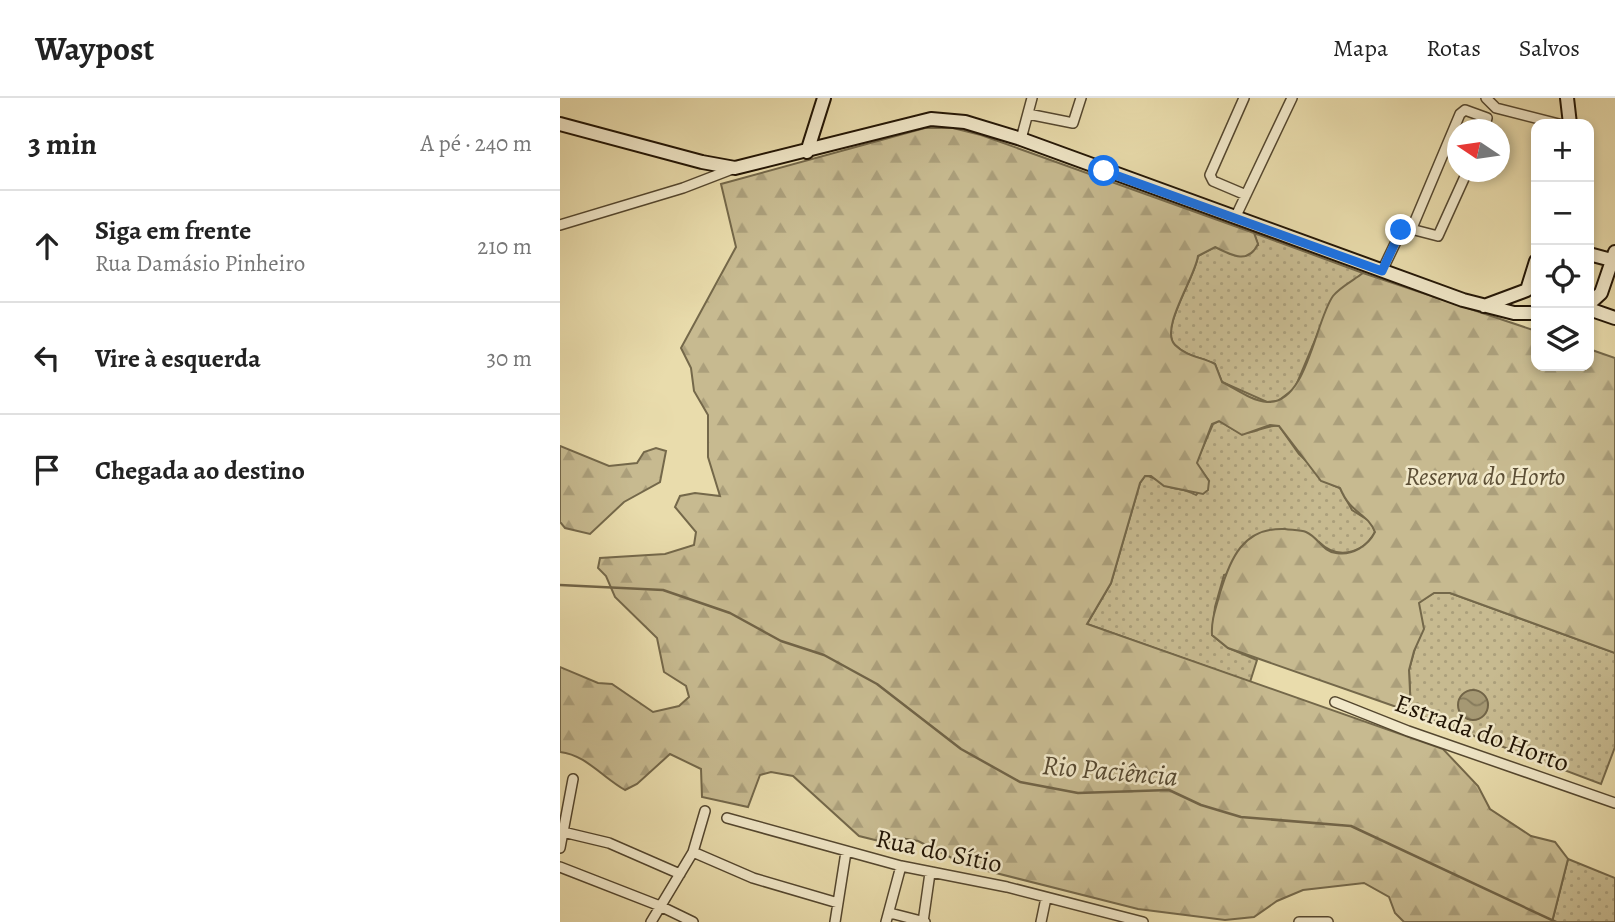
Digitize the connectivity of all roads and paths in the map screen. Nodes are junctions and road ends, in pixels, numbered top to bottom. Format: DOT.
graph roads {
  1 [pos="824,98"];
  2 [pos="1032,98"];
  3 [pos="1081,98"];
  4 [pos="1244,98"];
  5 [pos="1292,98"];
  6 [pos="1486,98"];
  7 [pos="1567,98"];
  8 [pos="1028,114"];
  9 [pos="1458,119"];
  10 [pos="1487,119"];
  11 [pos="1539,119"];
  12 [pos="1569,119"];
  13 [pos="560,124"];
  14 [pos="1021,139"];
  15 [pos="1447,145"];
  16 [pos="807,152"];
  17 [pos="735,168"];
  18 [pos="1462,182"];
  19 [pos="1246,195"];
  20 [pos="1235,218"];
  21 [pos="560,225"];
  22 [pos="1412,228"];
  23 [pos="1594,255"];
  24 [pos="1614,258"];
  25 [pos="1382,271"];
  26 [pos="1531,291"];
  27 [pos="1594,299"];
  28 [pos="1483,306"];
  29 [pos="1594,311"];
  30 [pos="1531,313"];
  31 [pos="1615,318"];
  32 [pos="1335,702"];
  33 [pos="573,779"];
  34 [pos="1615,803"];
  35 [pos="705,811"];
  36 [pos="727,818"];
  37 [pos="563,832"];
  38 [pos="560,848"];
  39 [pos="693,852"];
  40 [pos="846,852"];
  41 [pos="901,866"];
  42 [pos="560,867"];
  43 [pos="930,873"];
  44 [pos="680,874"];
  45 [pos="1046,898"];
  46 [pos="838,903"];
  47 [pos="660,906"];
  48 [pos="888,917"];
  49 [pos="651,922"];
  50 [pos="693,922"];
  51 [pos="835,922"];
  52 [pos="924,922"];
  53 [pos="1041,922"];
  54 [pos="1143,922"];
  55 [pos="1299,922"];
  56 [pos="1328,922"];
  1 -- 16 [label="street"];
  2 -- 8 [label="street"];
  3 -- 8 [label="street"];
  4 -- 19 [label="street"];
  5 -- 19 [label="street"];
  6 -- 11 [label="street"];
  7 -- 12 [label="street"];
  8 -- 14 [label="street"];
  9 -- 10 [label="street"];
  13 -- 17 [label="street"];
  14 -- 16 [label="street"];
  14 -- 20 [label="street"];
  15 -- 22 [label="street"];
  16 -- 17 [label="street"];
  17 -- 21 [label="street"];
  18 -- 22 [label="street"];
  19 -- 20 [label="street"];
  20 -- 25 [label="street"];
  22 -- 25 [label="street"];
  23 -- 24 [label="street"];
  24 -- 27 [label="street"];
  25 -- 28 [label="street"];
  26 -- 28 [label="street"];
  28 -- 30 [label="street"];
  29 -- 31 [label="street"];
  32 -- 34 [label="street, Estrada do Horto"];
  33 -- 37 [label="street"];
  35 -- 39 [label="street"];
  36 -- 40 [label="street, Rua do Sítio"];
  37 -- 38 [label="street"];
  37 -- 44 [label="street"];
  39 -- 44 [label="street"];
  39 -- 46 [label="street"];
  40 -- 41 [label="street, Rua do Sítio"];
  40 -- 46 [label="street"];
  41 -- 43 [label="street, Rua do Sítio"];
  41 -- 48 [label="street"];
  42 -- 47 [label="street"];
  43 -- 45 [label="street, Rua do Sítio"];
  43 -- 52 [label="street"];
  44 -- 47 [label="street"];
  45 -- 53 [label="street"];
  45 -- 54 [label="street, Rua do Sítio"];
  46 -- 51 [label="street"];
  47 -- 49 [label="street"];
  47 -- 50 [label="street"];
  48 -- 52 [label="street"];
  55 -- 56 [label="street"];
}
